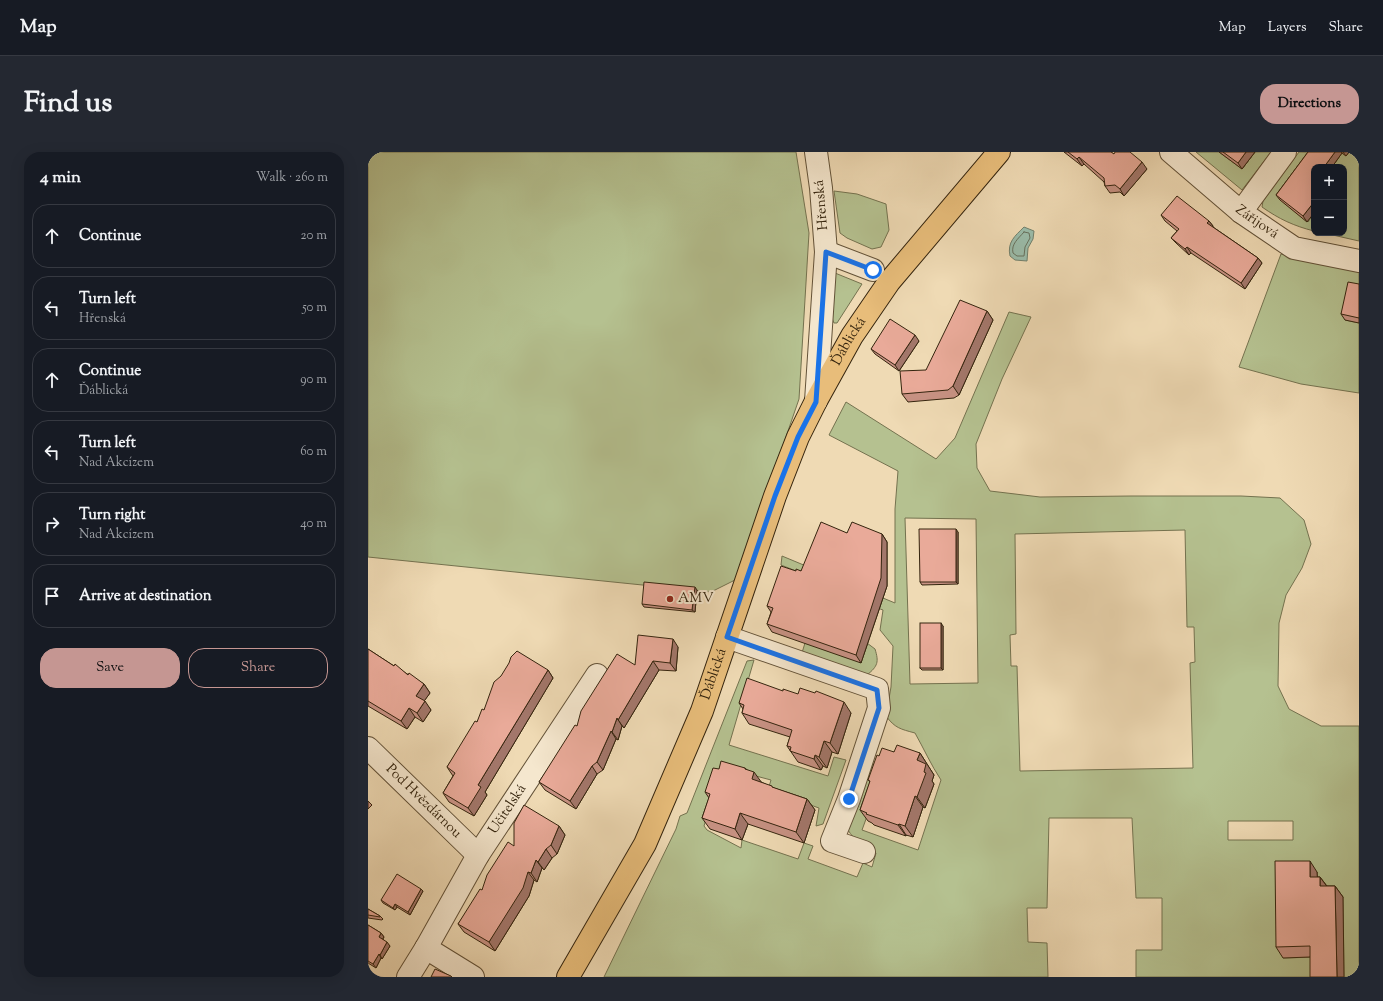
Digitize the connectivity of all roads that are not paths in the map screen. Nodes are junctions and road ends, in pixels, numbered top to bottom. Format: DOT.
graph roads {
  1 [pos="816,152"];
  2 [pos="999,152"];
  3 [pos="1171,152"];
  4 [pos="1285,152"];
  5 [pos="1241,212"];
  6 [pos="826,252"];
  7 [pos="1359,261"];
  8 [pos="873,270"];
  9 [pos="816,402"];
  10 [pos="727,637"];
  11 [pos="597,676"];
  12 [pos="368,748"];
  13 [pos="864,852"];
  14 [pos="478,855"];
  15 [pos="426,948"];
  16 [pos="408,977"];
  17 [pos="474,977"];
  18 [pos="568,977"];
  1 -- 6 [label="street, Hřenská"];
  2 -- 9 [label="main road, Ďáblická"];
  3 -- 5 [label="street, Zářijová"];
  4 -- 5 [label="street"];
  5 -- 7 [label="street, Zářijová"];
  6 -- 8 [label="street"];
  6 -- 9 [label="street, Hřenská"];
  9 -- 10 [label="main road, Ďáblická"];
  10 -- 13 [label="street"];
  10 -- 18 [label="main road, Ďáblická"];
  11 -- 14 [label="street, Učitelská"];
  12 -- 14 [label="street, Pod Hvězdárnou"];
  14 -- 15 [label="street, Učitelská"];
  15 -- 16 [label="street, Učitelská"];
  15 -- 17 [label="street"];
}
